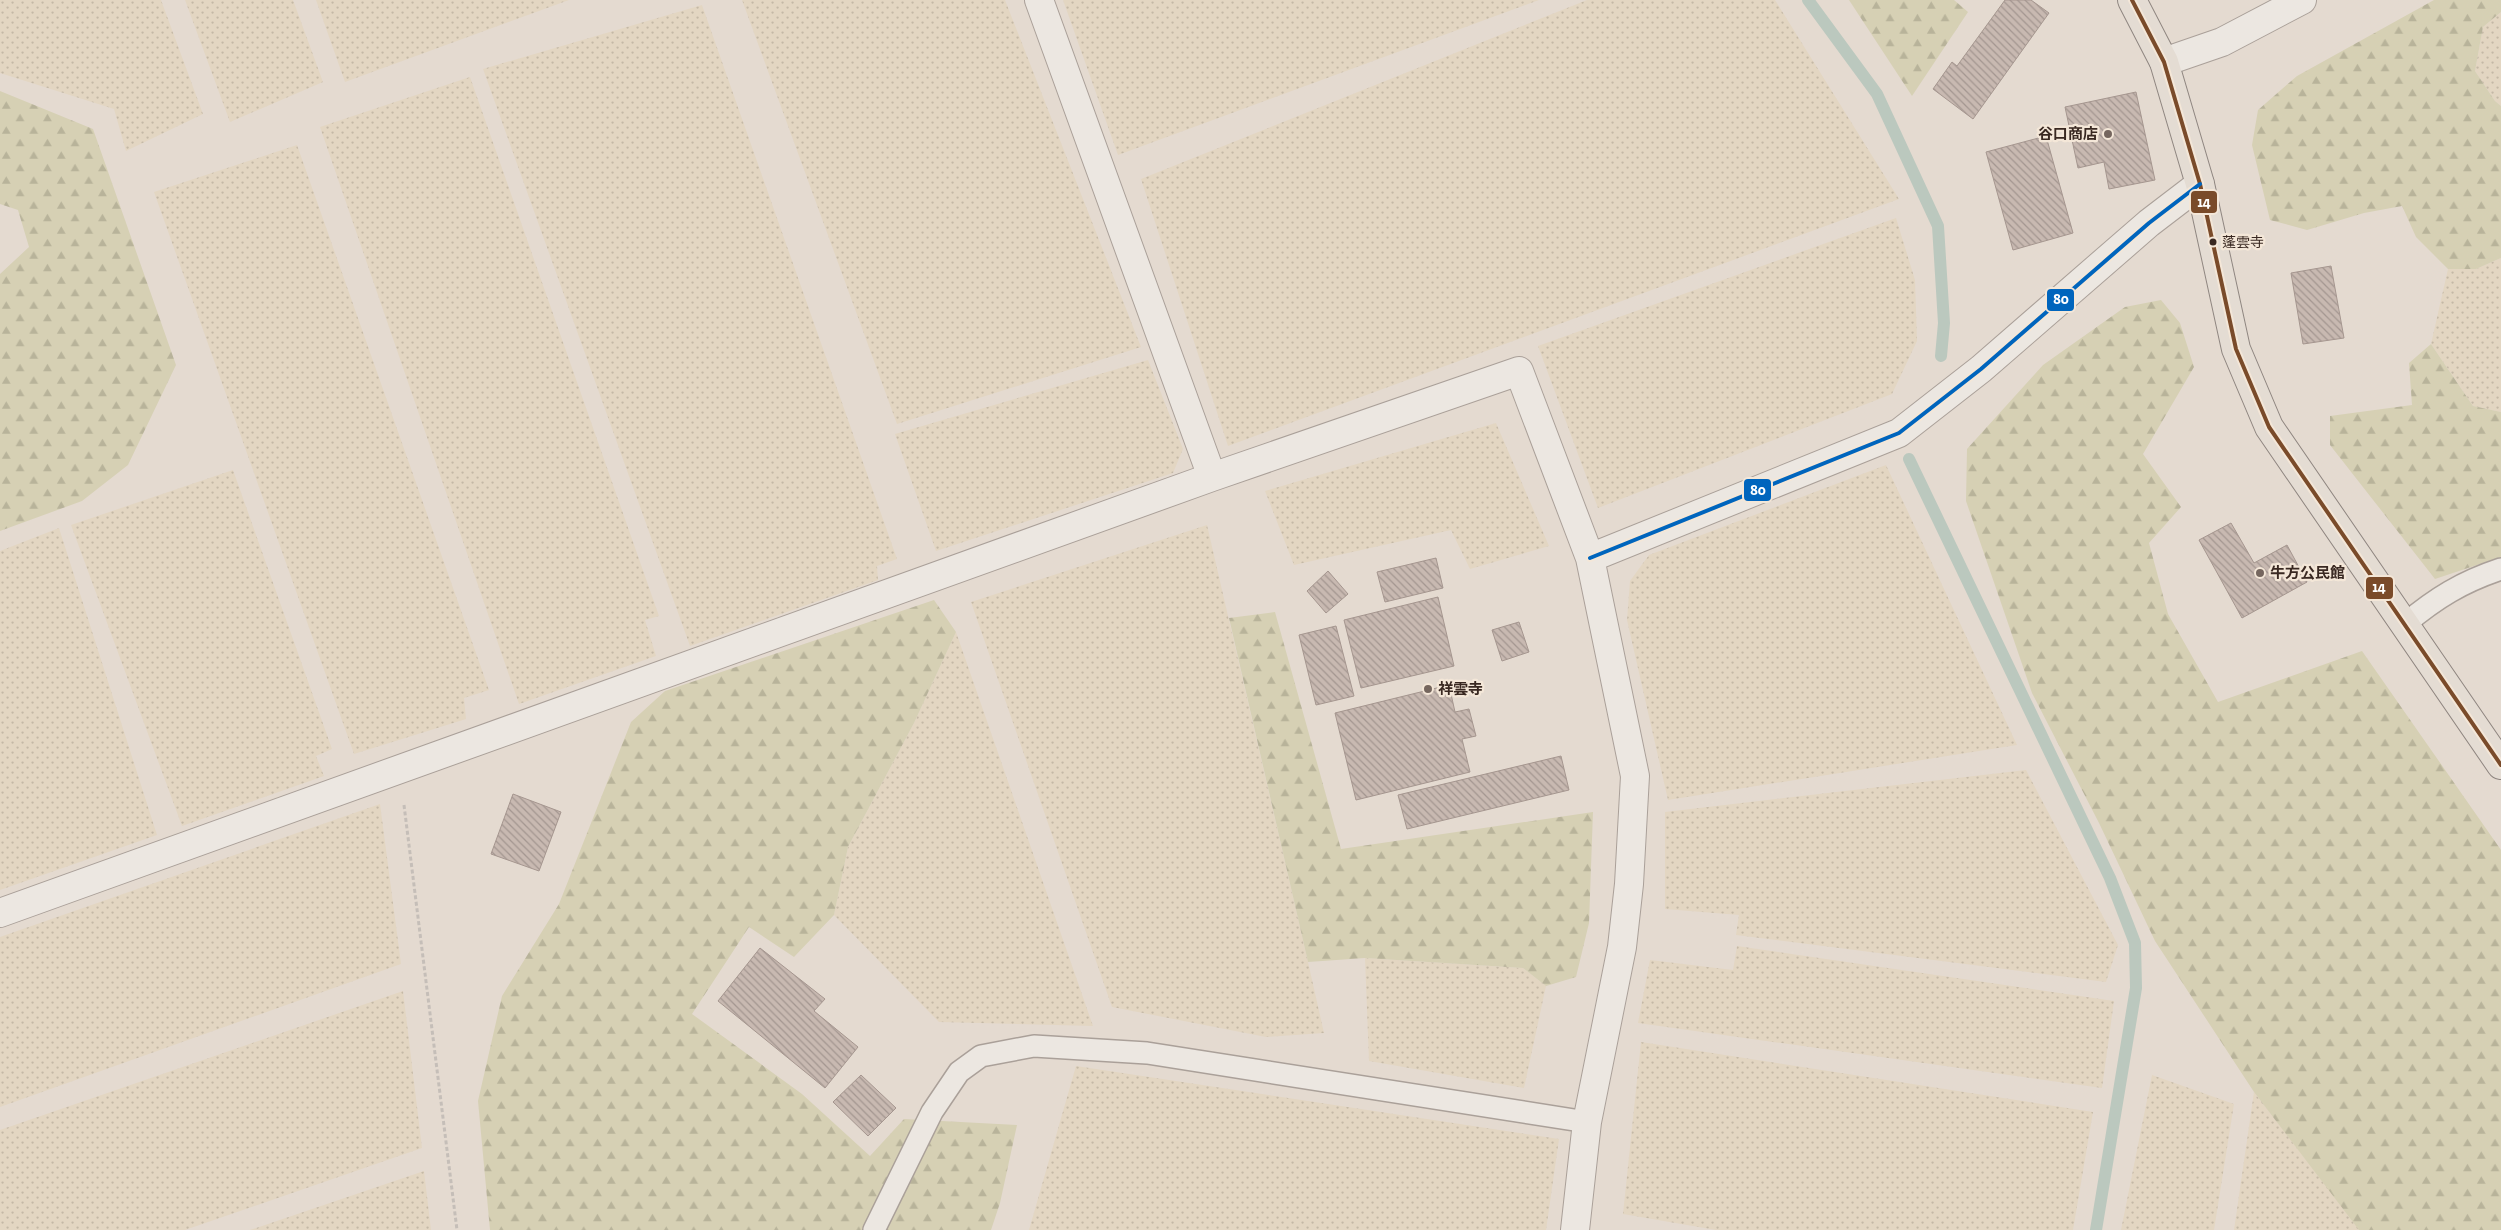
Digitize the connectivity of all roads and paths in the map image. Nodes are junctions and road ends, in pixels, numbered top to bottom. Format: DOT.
graph roads {
  1 [pos="1039,0"];
  2 [pos="2133,0"];
  3 [pos="2302,0"];
  4 [pos="2164,62"];
  5 [pos="2200,184"];
  6 [pos="1212,477"];
  7 [pos="1590,558"];
  8 [pos="2501,569"];
  9 [pos="2404,624"];
  10 [pos="2501,765"];
  11 [pos="399,769"];
  12 [pos="0,912"];
  13 [pos="1587,1122"];
  14 [pos="457,1230"];
  15 [pos="874,1230"];
  16 [pos="1575,1230"];
  1 -- 6 [label="street"];
  2 -- 4 [label="main road"];
  3 -- 4 [label="street"];
  4 -- 5 [label="main road"];
  5 -- 7 [label="street"];
  5 -- 9 [label="main road"];
  6 -- 7 [label="street"];
  6 -- 11 [label="street"];
  7 -- 13 [label="street"];
  8 -- 9 [label="lane"];
  9 -- 10 [label="main road"];
  11 -- 12 [label="street"];
  11 -- 14 [label="path"];
  13 -- 15 [label="lane"];
  13 -- 16 [label="street"];
}
